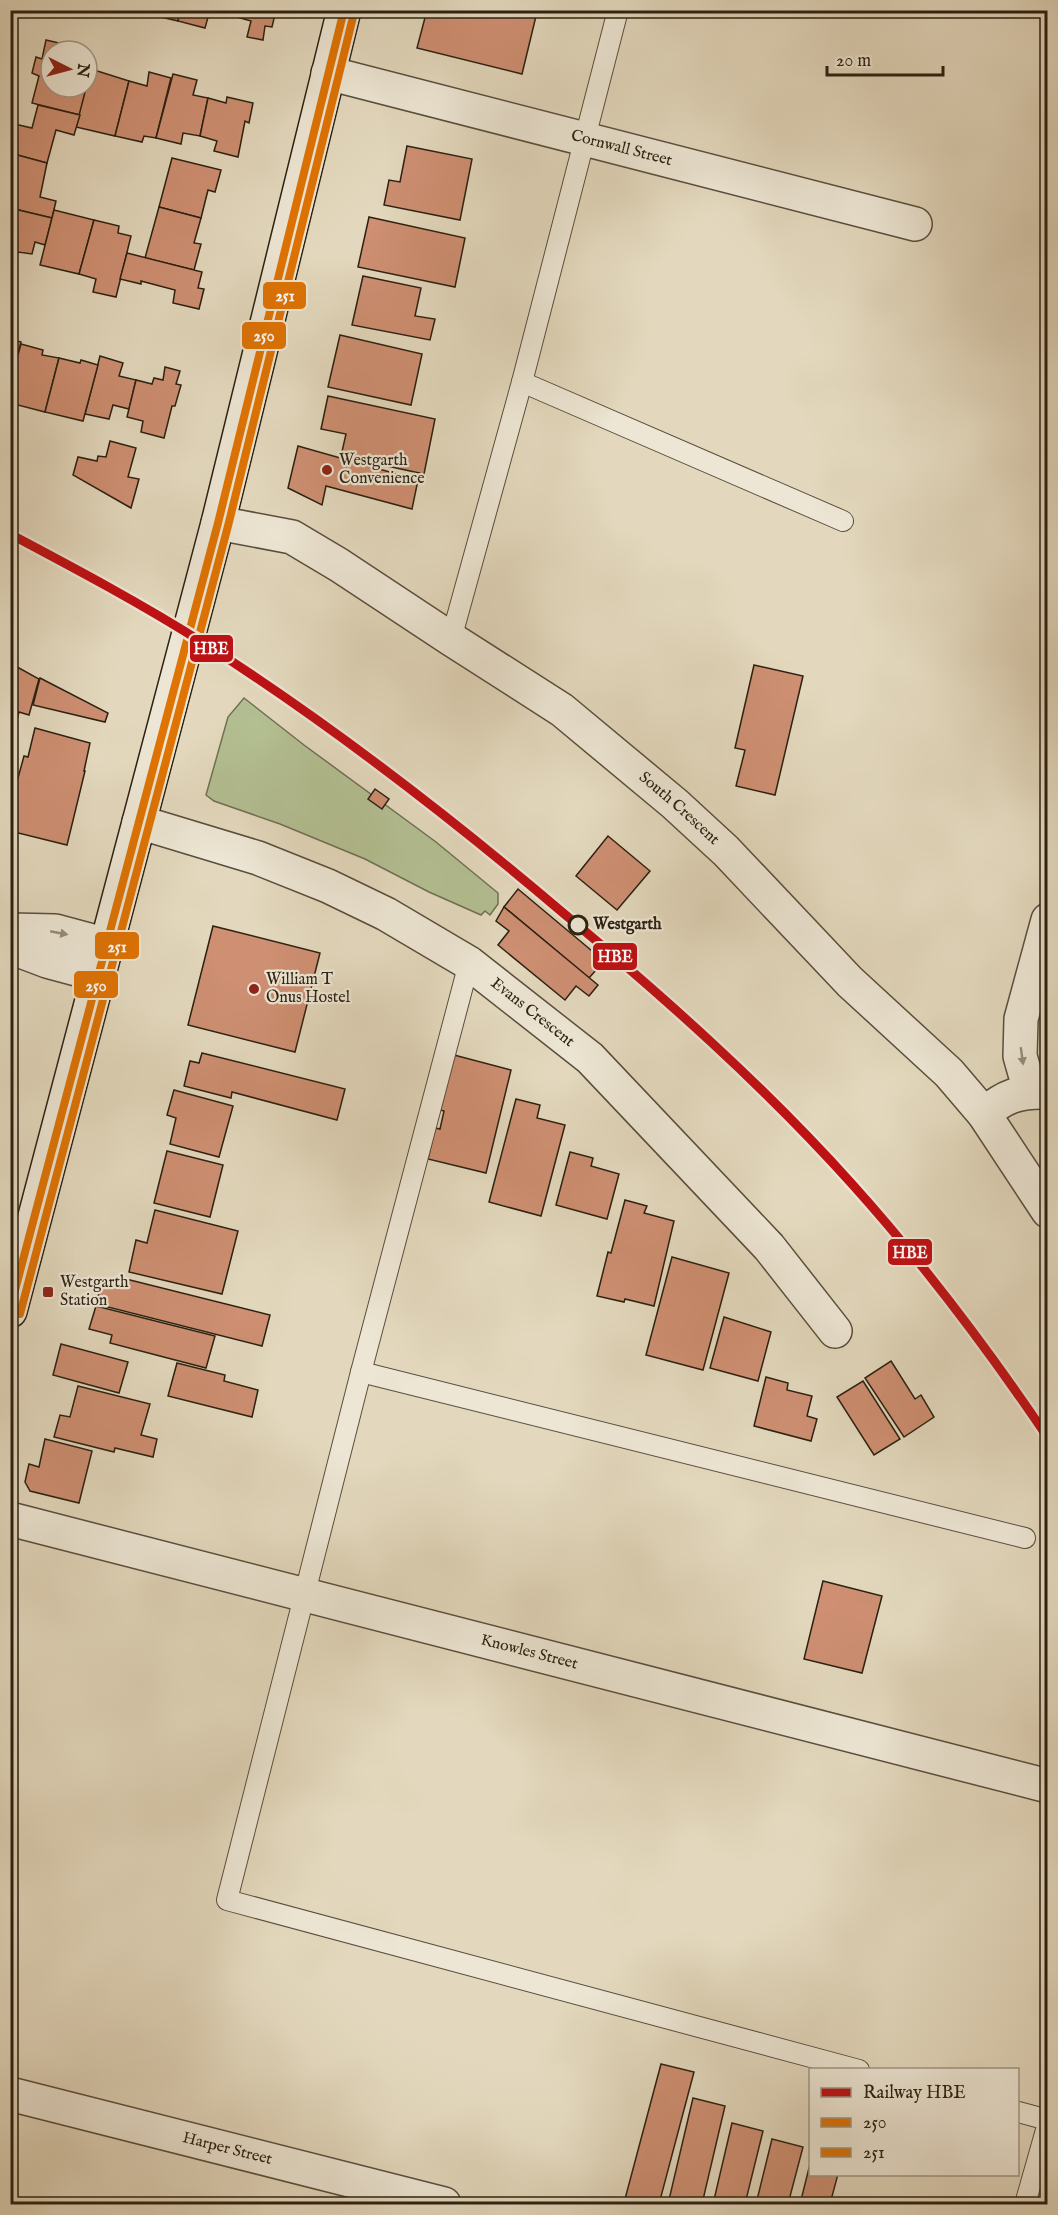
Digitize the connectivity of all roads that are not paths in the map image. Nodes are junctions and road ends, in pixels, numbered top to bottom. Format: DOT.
graph roads {
  1 [pos="344,10"];
  2 [pos="618,10"];
  3 [pos="328,73"];
  4 [pos="586,140"];
  5 [pos="915,224"];
  6 [pos="522,382"];
  7 [pos="843,521"];
  8 [pos="218,523"];
  9 [pos="451,639"];
  10 [pos="139,822"];
  11 [pos="1047,920"];
  12 [pos="10,930"];
  13 [pos="10,946"];
  14 [pos="103,960"];
  15 [pos="469,963"];
  16 [pos="1039,1092"];
  17 [pos="984,1114"];
  18 [pos="1047,1211"];
  19 [pos="10,1311"];
  20 [pos="835,1331"];
  21 [pos="361,1372"];
  22 [pos="10,1519"];
  23 [pos="1025,1538"];
  24 [pos="304,1595"];
  25 [pos="1047,1786"];
  26 [pos="853,2068"];
  27 [pos="10,2094"];
  28 [pos="1019,2113"];
  29 [pos="1047,2122"];
  30 [pos="444,2205"];
  31 [pos="1025,2205"];
  1 -- 3 [label="street"];
  2 -- 4 [label="lane"];
  3 -- 4 [label="street, Cornwall Street"];
  3 -- 8 [label="street"];
  4 -- 5 [label="street, Cornwall Street"];
  4 -- 6 [label="lane"];
  6 -- 7 [label="lane"];
  6 -- 9 [label="lane"];
  8 -- 9 [label="street, South Crescent"];
  8 -- 10 [label="street"];
  9 -- 17 [label="street, South Crescent"];
  10 -- 14 [label="street"];
  10 -- 15 [label="street, Evans Crescent"];
  11 -- 16 [label="street, one-way"];
  12 -- 14 [label="street, one-way"];
  13 -- 14 [label="street"];
  14 -- 19 [label="street"];
  15 -- 20 [label="street, Evans Crescent"];
  15 -- 21 [label="lane"];
  16 -- 17 [label="street"];
  17 -- 18 [label="street, South Crescent"];
  21 -- 23 [label="lane"];
  21 -- 24 [label="lane"];
  22 -- 24 [label="street, Knowles Street"];
  24 -- 25 [label="street, Knowles Street"];
  24 -- 26 [label="lane"];
  27 -- 30 [label="street, Harper Street"];
  28 -- 29 [label="lane"];
  29 -- 31 [label="lane"];
}
